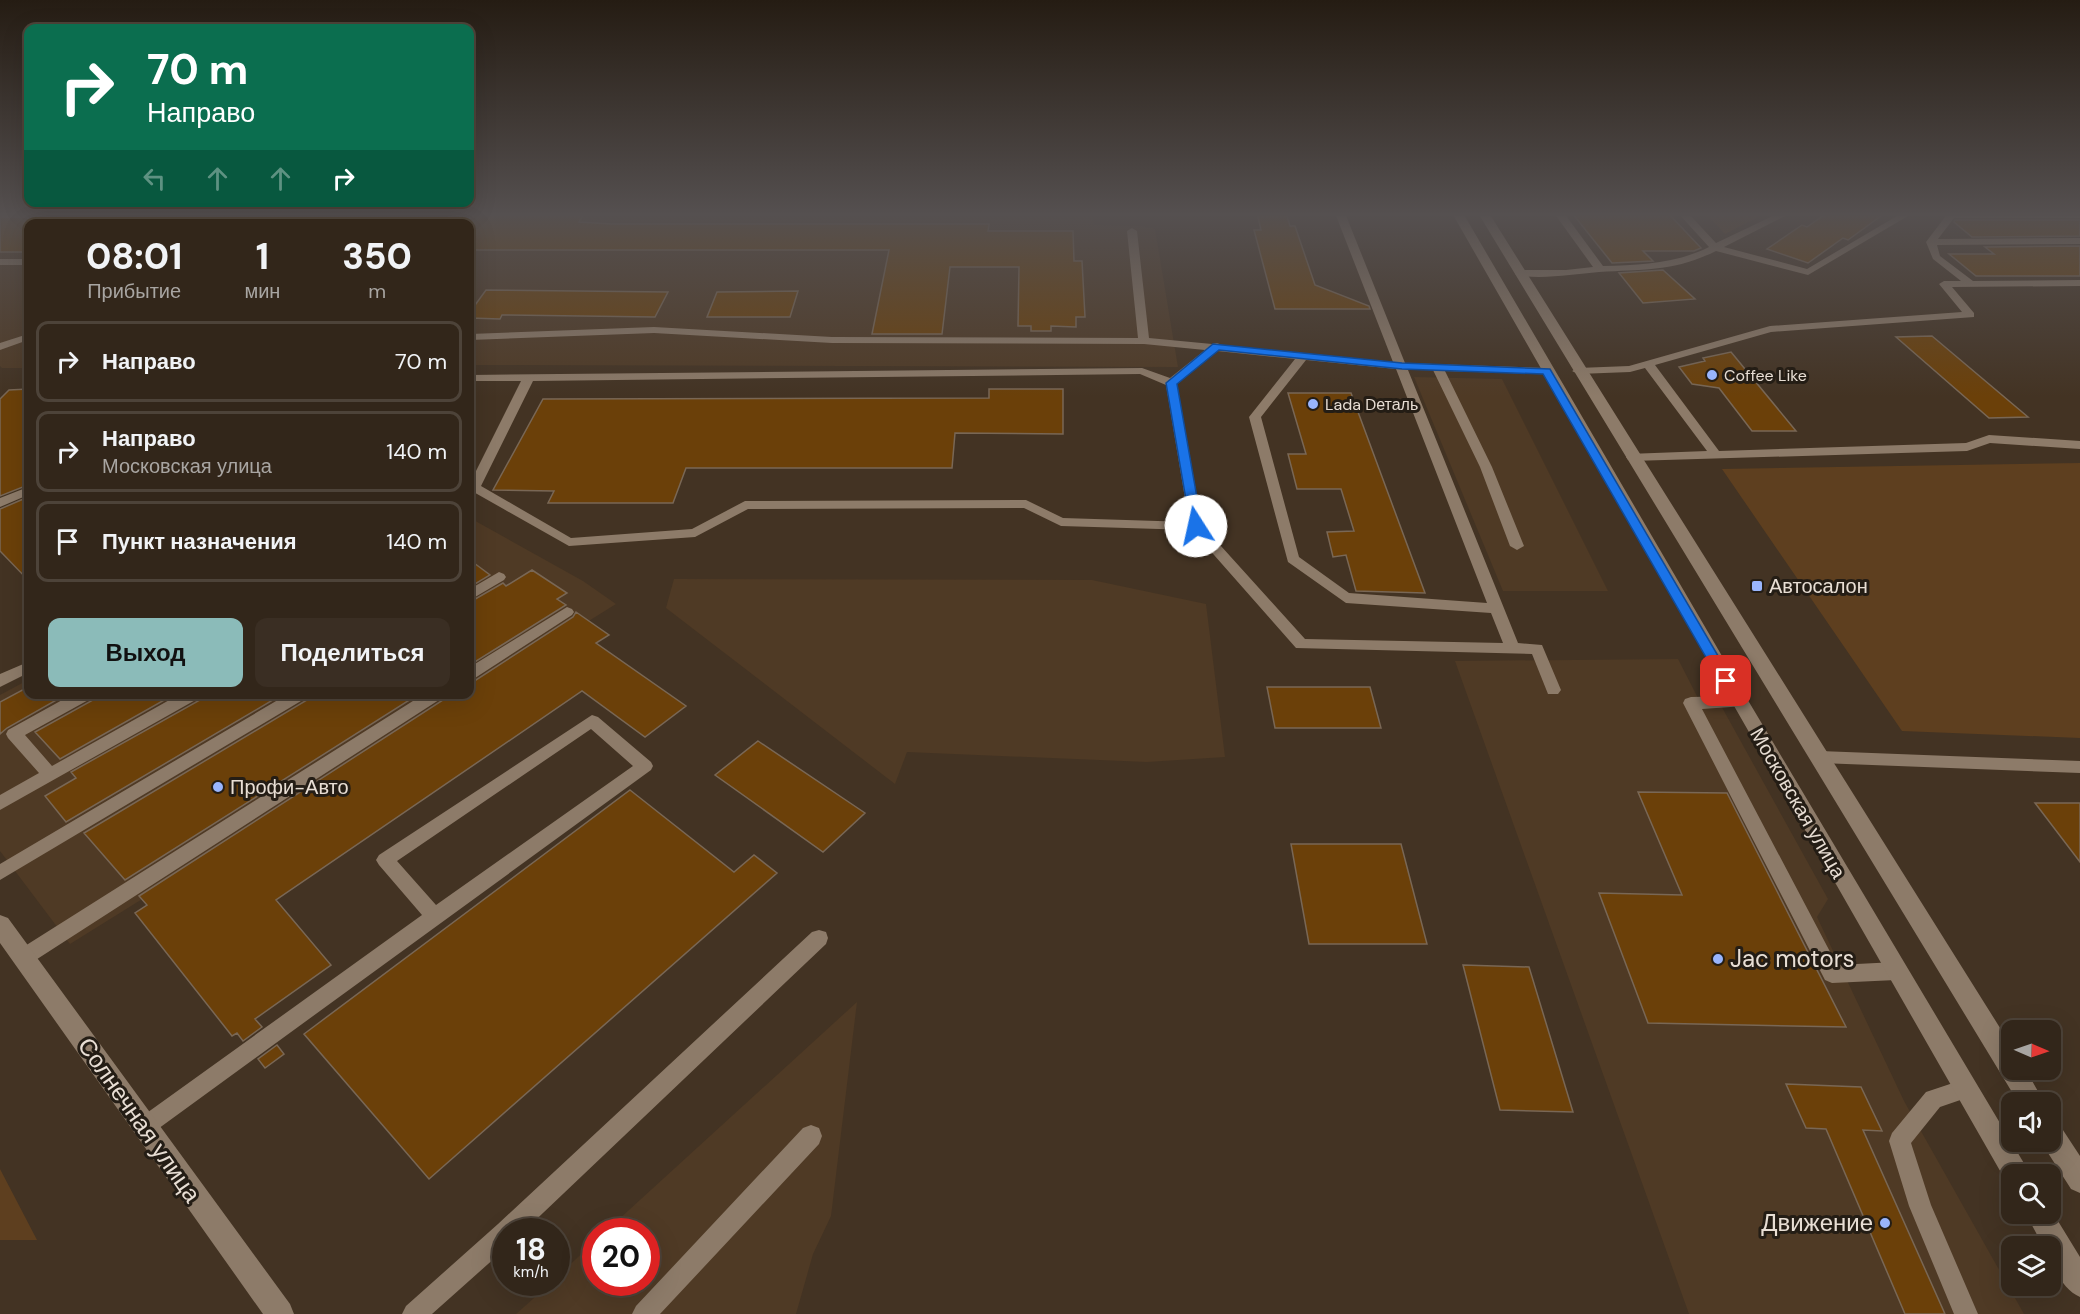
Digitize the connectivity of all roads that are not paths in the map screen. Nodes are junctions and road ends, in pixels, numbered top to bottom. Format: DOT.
graph roads {
  1 [pos="1137,274"];
  2 [pos="1365,274"];
  3 [pos="1492,274"];
  4 [pos="1521,274"];
  5 [pos="1958,274"];
  6 [pos="2080,283"];
  7 [pos="1971,284"];
  8 [pos="474,337"];
  9 [pos="24,338"];
  10 [pos="1144,341"];
  11 [pos="0,346"];
  12 [pos="1217,346"];
  13 [pos="1304,355"];
  14 [pos="1648,364"];
  15 [pos="1402,366"];
  16 [pos="1438,368"];
  17 [pos="1546,371"];
  18 [pos="1578,371"];
  19 [pos="529,377"];
  20 [pos="474,378"];
  21 [pos="1171,383"];
  22 [pos="2080,444"];
  23 [pos="1716,455"];
  24 [pos="1632,457"];
  25 [pos="24,493"];
  26 [pos="0,503"];
  27 [pos="1196,526"];
  28 [pos="1517,546"];
  29 [pos="499,577"];
  30 [pos="474,593"];
  31 [pos="1496,608"];
  32 [pos="567,612"];
  33 [pos="1512,648"];
  34 [pos="24,669"];
  35 [pos="474,671"];
  36 [pos="0,681"];
  37 [pos="1553,690"];
  38 [pos="78,699"];
  39 [pos="185,699"];
  40 [pos="293,699"];
  41 [pos="429,699"];
  42 [pos="1738,702"];
  43 [pos="1820,757"];
  44 [pos="2080,767"];
  45 [pos="50,775"];
  46 [pos="0,803"];
  47 [pos="0,873"];
  48 [pos="435,916"];
  49 [pos="0,925"];
  50 [pos="819,938"];
  51 [pos="24,957"];
  52 [pos="1896,971"];
  53 [pos="1965,1089"];
  54 [pos="2026,1092"];
  55 [pos="144,1126"];
  56 [pos="811,1136"];
  57 [pos="2061,1150"];
  58 [pos="2010,1164"];
  59 [pos="2080,1180"];
  60 [pos="521,1218"];
  61 [pos="2045,1224"];
  62 [pos="492,1244"];
  63 [pos="2080,1283"];
  64 [pos="280,1314"];
  65 [pos="414,1314"];
  66 [pos="644,1314"];
  67 [pos="1966,1314"];
  1 -- 10 [label="lane"];
  2 -- 15 [label="lane"];
  3 -- 17 [label="main road, Московская улица"];
  4 -- 18 [label="main road, Московская улица"];
  5 -- 7 [label="lane"];
  6 -- 7 [label="lane"];
  7 -- 14 [label="lane"];
  8 -- 10 [label="lane"];
  9 -- 11 [label="lane"];
  10 -- 12 [label="lane"];
  12 -- 13 [label="lane"];
  12 -- 21 [label="lane"];
  13 -- 15 [label="lane"];
  13 -- 31 [label="lane"];
  14 -- 18 [label="lane"];
  14 -- 23 [label="lane"];
  15 -- 16 [label="lane"];
  15 -- 31 [label="lane"];
  16 -- 17 [label="lane"];
  16 -- 28 [label="lane"];
  17 -- 42 [label="main road, Московская улица"];
  18 -- 24 [label="main road, Московская улица"];
  19 -- 20 [label="lane"];
  19 -- 21 [label="lane"];
  19 -- 27 [label="lane"];
  21 -- 27 [label="lane"];
  22 -- 23 [label="lane"];
  23 -- 24 [label="lane"];
  24 -- 43 [label="main road, Московская улица"];
  25 -- 26 [label="lane"];
  27 -- 33 [label="lane"];
  29 -- 30 [label="lane"];
  31 -- 33 [label="lane"];
  32 -- 35 [label="lane"];
  33 -- 37 [label="lane"];
  34 -- 36 [label="lane"];
  38 -- 45 [label="lane"];
  39 -- 45 [label="lane"];
  40 -- 47 [label="lane"];
  41 -- 51 [label="lane"];
  42 -- 52 [label="main road, Московская улица"];
  42 -- 52 [label="lane"];
  43 -- 44 [label="lane"];
  43 -- 54 [label="main road, Московская улица"];
  45 -- 46 [label="lane"];
  48 -- 48 [label="lane"];
  48 -- 55 [label="lane"];
  49 -- 51 [label="main road, Солнечная улица"];
  50 -- 60 [label="lane"];
  51 -- 55 [label="main road, Солнечная улица"];
  52 -- 53 [label="main road, Московская улица"];
  53 -- 58 [label="main road, Московская улица"];
  53 -- 67 [label="lane"];
  55 -- 64 [label="main road, Солнечная улица"];
  56 -- 66 [label="lane"];
  57 -- 59 [label="main road"];
  61 -- 63 [label="main road"];
  62 -- 65 [label="lane"];
}
